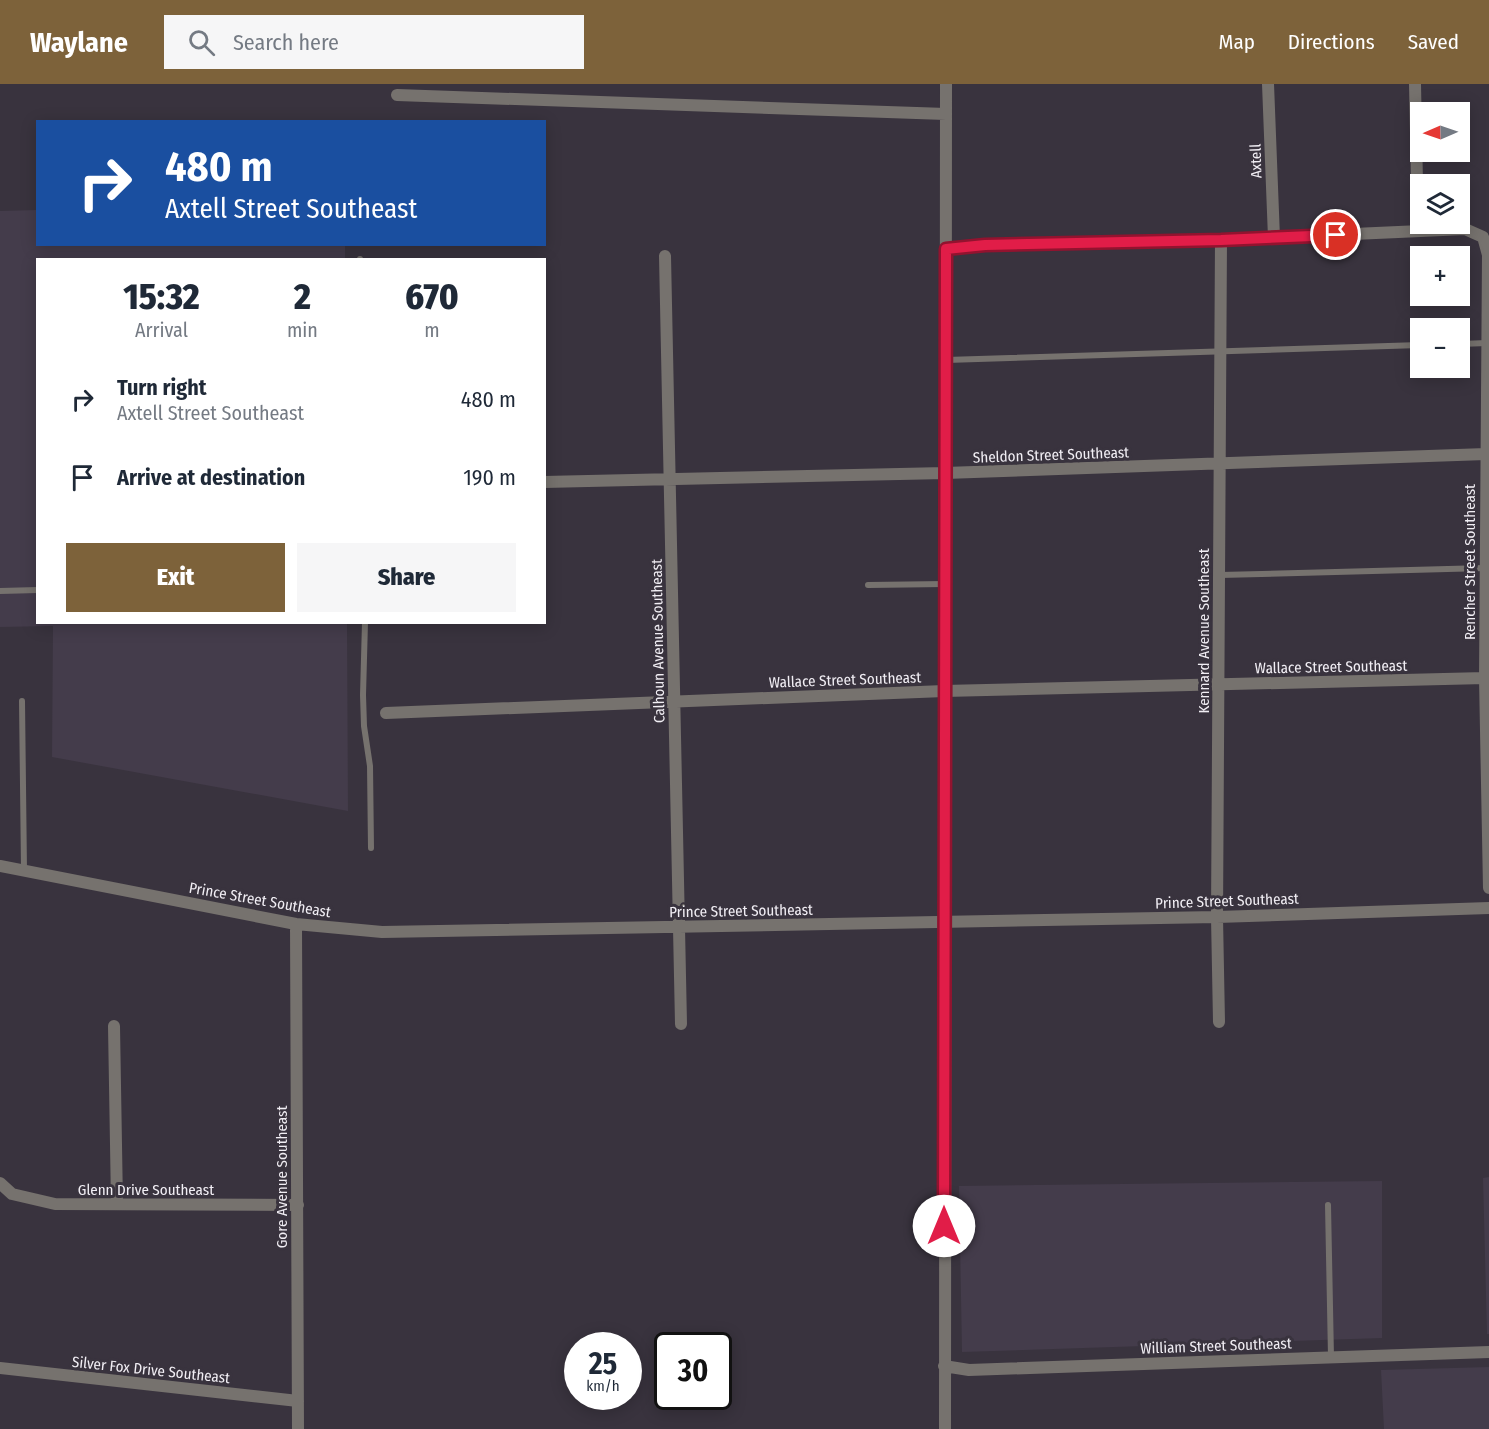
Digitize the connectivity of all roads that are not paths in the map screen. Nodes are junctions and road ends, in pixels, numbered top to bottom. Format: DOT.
graph roads {
  1 [pos="946,84"];
  2 [pos="1268,84"];
  3 [pos="1415,84"];
  4 [pos="397,95"];
  5 [pos="946,114"];
  6 [pos="1417,174"];
  7 [pos="1410,231"];
  8 [pos="1470,232"];
  9 [pos="1274,238"];
  10 [pos="1221,240"];
  11 [pos="946,249"];
  12 [pos="665,256"];
  13 [pos="1488,296"];
  14 [pos="1487,343"];
  15 [pos="1470,344"];
  16 [pos="1410,345"];
  17 [pos="1221,351"];
  18 [pos="946,360"];
  19 [pos="1486,454"];
  20 [pos="1220,464"];
  21 [pos="945,473"];
  22 [pos="670,479"];
  23 [pos="546,482"];
  24 [pos="1485,568"];
  25 [pos="1220,575"];
  26 [pos="945,584"];
  27 [pos="868,585"];
  28 [pos="36,590"];
  29 [pos="0,591"];
  30 [pos="365,624"];
  31 [pos="1485,678"];
  32 [pos="1219,685"];
  33 [pos="944,691"];
  34 [pos="22,701"];
  35 [pos="674,702"];
  36 [pos="386,713"];
  37 [pos="371,848"];
  38 [pos="0,866"];
  39 [pos="24,871"];
  40 [pos="1489,888"];
  41 [pos="1489,908"];
  42 [pos="1217,917"];
  43 [pos="945,921"];
  44 [pos="296,924"];
  45 [pos="678,928"];
  46 [pos="1220,1023"];
  47 [pos="681,1024"];
  48 [pos="114,1026"];
  49 [pos="0,1183"];
  50 [pos="117,1204"];
  51 [pos="1328,1204"];
  52 [pos="298,1205"];
  53 [pos="1489,1352"];
  54 [pos="1332,1357"];
  55 [pos="944,1366"];
  56 [pos="0,1368"];
  57 [pos="298,1401"];
  58 [pos="298,1429"];
  59 [pos="945,1429"];
  1 -- 5 [label="street"];
  2 -- 9 [label="street, Axtell"];
  3 -- 6 [label="street"];
  4 -- 5 [label="street"];
  5 -- 11 [label="street"];
  7 -- 9 [label="street"];
  8 -- 13 [label="street, Rencher Street Southeast"];
  9 -- 10 [label="street"];
  10 -- 11 [label="street"];
  10 -- 17 [label="street, Kennard Avenue Southeast"];
  11 -- 18 [label="street"];
  12 -- 22 [label="street, Calhoun Avenue Southeast"];
  13 -- 14 [label="street, Rencher Street Southeast"];
  14 -- 15 [label="lane"];
  14 -- 19 [label="street, Rencher Street Southeast"];
  16 -- 17 [label="lane"];
  17 -- 18 [label="lane"];
  17 -- 20 [label="street, Kennard Avenue Southeast"];
  18 -- 21 [label="street"];
  19 -- 20 [label="street, Sheldon Street Southeast"];
  19 -- 24 [label="street, Rencher Street Southeast"];
  20 -- 21 [label="street, Sheldon Street Southeast"];
  20 -- 25 [label="street, Kennard Avenue Southeast"];
  21 -- 22 [label="street, Sheldon Street Southeast"];
  21 -- 26 [label="street"];
  22 -- 23 [label="street, Sheldon Street Southeast"];
  22 -- 35 [label="street, Calhoun Avenue Southeast"];
  24 -- 25 [label="lane"];
  24 -- 31 [label="street, Rencher Street Southeast"];
  25 -- 32 [label="street, Kennard Avenue Southeast"];
  26 -- 27 [label="lane"];
  26 -- 33 [label="street"];
  28 -- 29 [label="lane"];
  30 -- 37 [label="lane"];
  31 -- 32 [label="street, Wallace Street Southeast"];
  31 -- 40 [label="street, Rencher Street Southeast"];
  32 -- 33 [label="street, Wallace Street Southeast"];
  32 -- 42 [label="street, Kennard Avenue Southeast"];
  33 -- 35 [label="street, Wallace Street Southeast"];
  33 -- 43 [label="street"];
  34 -- 39 [label="lane"];
  35 -- 36 [label="street, Wallace Street Southeast"];
  35 -- 45 [label="street, Calhoun Avenue Southeast"];
  38 -- 39 [label="street, Prince Street Southeast"];
  39 -- 44 [label="street, Prince Street Southeast"];
  41 -- 42 [label="street, Prince Street Southeast"];
  42 -- 43 [label="street, Prince Street Southeast"];
  42 -- 46 [label="street, Kennard Avenue Southeast"];
  43 -- 45 [label="street, Prince Street Southeast"];
  43 -- 55 [label="street"];
  44 -- 45 [label="street, Prince Street Southeast"];
  44 -- 52 [label="street, Gore Avenue Southeast"];
  45 -- 47 [label="street, Calhoun Avenue Southeast"];
  48 -- 50 [label="street"];
  49 -- 50 [label="street, Glenn Drive Southeast"];
  50 -- 52 [label="street, Glenn Drive Southeast"];
  51 -- 54 [label="lane"];
  52 -- 57 [label="street, Gore Avenue Southeast"];
  53 -- 54 [label="street, William Street Southeast"];
  54 -- 55 [label="street, William Street Southeast"];
  55 -- 59 [label="street"];
  56 -- 57 [label="street, Silver Fox Drive Southeast"];
  57 -- 58 [label="street, Gore Avenue Southeast"];
}
